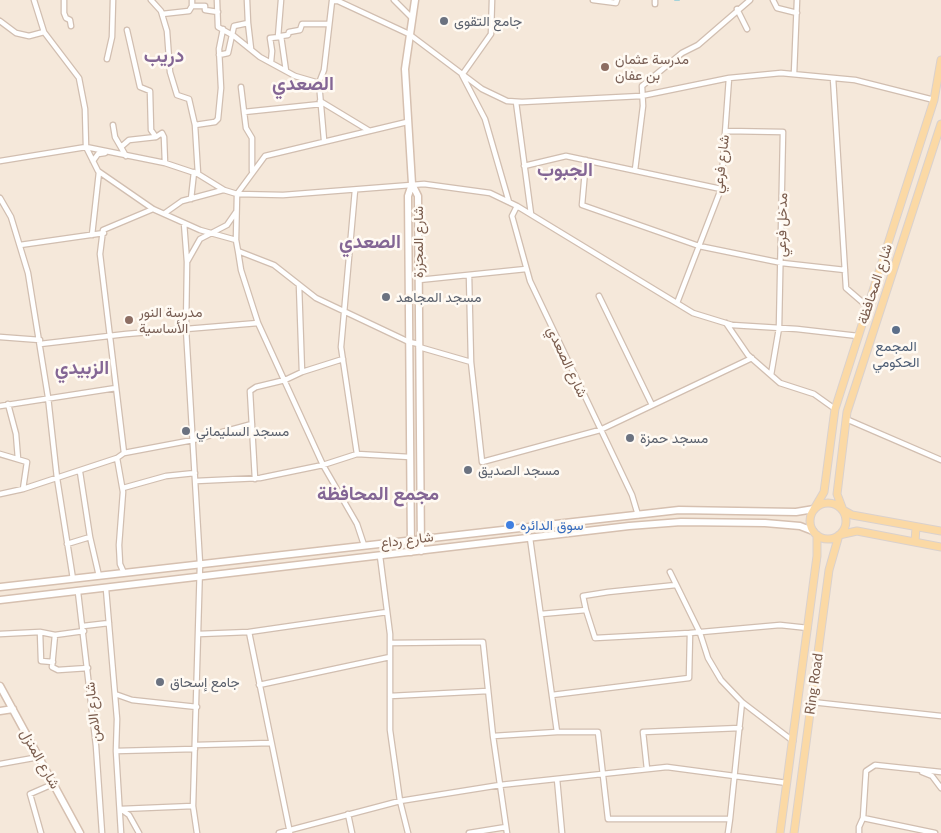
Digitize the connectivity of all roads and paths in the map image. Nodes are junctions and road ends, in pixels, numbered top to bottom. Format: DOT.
graph roads {
  1 [pos="33,0"];
  2 [pos="64,0"];
  3 [pos="114,0"];
  4 [pos="151,0"];
  5 [pos="192,0"];
  6 [pos="217,0"];
  7 [pos="247,0"];
  8 [pos="281,0"];
  9 [pos="394,0"];
  10 [pos="415,0"];
  11 [pos="492,0"];
  12 [pos="593,0"];
  13 [pos="616,0"];
  14 [pos="750,0"];
  15 [pos="772,0"];
  16 [pos="797,0"];
  17 [pos="338,1"];
  18 [pos="192,6"];
  19 [pos="737,9"];
  20 [pos="218,12"];
  21 [pos="797,13"];
  22 [pos="162,14"];
  23 [pos="412,18"];
  24 [pos="0,21"];
  25 [pos="248,23"];
  26 [pos="329,24"];
  27 [pos="71,26"];
  28 [pos="747,29"];
  29 [pos="126,30"];
  30 [pos="223,30"];
  31 [pos="44,32"];
  32 [pos="410,34"];
  33 [pos="234,36"];
  34 [pos="280,37"];
  35 [pos="251,49"];
  36 [pos="220,55"];
  37 [pos="107,59"];
  38 [pos="941,60"];
  39 [pos="271,62"];
  40 [pos="286,71"];
  41 [pos="794,74"];
  42 [pos="462,75"];
  43 [pos="729,78"];
  44 [pos="833,78"];
  45 [pos="319,83"];
  46 [pos="241,87"];
  47 [pos="641,96"];
  48 [pos="934,100"];
  49 [pos="321,102"];
  50 [pos="516,102"];
  51 [pos="244,112"];
  52 [pos="407,122"];
  53 [pos="941,124"];
  54 [pos="114,125"];
  55 [pos="195,125"];
  56 [pos="368,130"];
  57 [pos="726,131"];
  58 [pos="156,137"];
  59 [pos="324,140"];
  60 [pos="86,147"];
  61 [pos="121,147"];
  62 [pos="108,152"];
  63 [pos="126,156"];
  64 [pos="586,160"];
  65 [pos="0,161"];
  66 [pos="93,162"];
  67 [pos="165,163"];
  68 [pos="524,166"];
  69 [pos="635,170"];
  70 [pos="252,171"];
  71 [pos="99,172"];
  72 [pos="196,173"];
  73 [pos="412,184"];
  74 [pos="722,188"];
  75 [pos="224,190"];
  76 [pos="356,190"];
  77 [pos="237,194"];
  78 [pos="0,198"];
  79 [pos="191,199"];
  80 [pos="509,202"];
  81 [pos="517,206"];
  82 [pos="153,210"];
  83 [pos="236,212"];
  84 [pos="165,213"];
  85 [pos="530,214"];
  86 [pos="184,223"];
  87 [pos="104,233"];
  88 [pos="210,233"];
  89 [pos="92,235"];
  90 [pos="236,240"];
  91 [pos="20,245"];
  92 [pos="699,246"];
  93 [pos="238,251"];
  94 [pos="188,262"];
  95 [pos="782,263"];
  96 [pos="526,269"];
  97 [pos="845,270"];
  98 [pos="469,275"];
  99 [pos="418,280"];
  100 [pos="299,285"];
  101 [pos="599,296"];
  102 [pos="677,303"];
  103 [pos="868,307"];
  104 [pos="345,312"];
  105 [pos="258,324"];
  106 [pos="726,324"];
  107 [pos="780,328"];
  108 [pos="186,330"];
  109 [pos="111,336"];
  110 [pos="858,336"];
  111 [pos="0,337"];
  112 [pos="40,342"];
  113 [pos="409,342"];
  114 [pos="419,346"];
  115 [pos="752,358"];
  116 [pos="343,359"];
  117 [pos="471,362"];
  118 [pos="848,368"];
  119 [pos="302,372"];
  120 [pos="859,372"];
  121 [pos="771,375"];
  122 [pos="285,380"];
  123 [pos="116,388"];
  124 [pos="48,397"];
  125 [pos="8,404"];
  126 [pos="652,405"];
  127 [pos="0,406"];
  128 [pos="836,408"];
  129 [pos="846,419"];
  130 [pos="252,424"];
  131 [pos="600,430"];
  132 [pos="194,440"];
  133 [pos="124,453"];
  134 [pos="0,454"];
  135 [pos="356,454"];
  136 [pos="410,457"];
  137 [pos="117,458"];
  138 [pos="18,459"];
  139 [pos="941,460"];
  140 [pos="323,465"];
  141 [pos="80,472"];
  142 [pos="195,473"];
  143 [pos="57,478"];
  144 [pos="255,479"];
  145 [pos="196,481"];
  146 [pos="123,488"];
  147 [pos="23,489"];
  148 [pos="0,494"];
  149 [pos="814,509"];
  150 [pos="843,510"];
  151 [pos="638,515"];
  152 [pos="916,527"];
  153 [pos="941,531"];
  154 [pos="815,533"];
  155 [pos="839,535"];
  156 [pos="90,537"];
  157 [pos="421,538"];
  158 [pos="530,538"];
  159 [pos="411,539"];
  160 [pos="915,542"];
  161 [pos="67,544"];
  162 [pos="364,545"];
  163 [pos="941,547"];
  164 [pos="421,551"];
  165 [pos="412,552"];
  166 [pos="380,556"];
  167 [pos="200,564"];
  168 [pos="670,572"];
  169 [pos="124,573"];
  170 [pos="99,576"];
  171 [pos="200,578"];
  172 [pos="73,579"];
  173 [pos="676,585"];
  174 [pos="0,587"];
  175 [pos="106,589"];
  176 [pos="78,592"];
  177 [pos="0,600"];
  178 [pos="586,610"];
  179 [pos="387,612"];
  180 [pos="541,614"];
  181 [pos="109,623"];
  182 [pos="808,628"];
  183 [pos="84,629"];
  184 [pos="40,632"];
  185 [pos="249,632"];
  186 [pos="700,633"];
  187 [pos="0,634"];
  188 [pos="199,634"];
  189 [pos="690,634"];
  190 [pos="55,635"];
  191 [pos="390,642"];
  192 [pos="390,657"];
  193 [pos="53,662"];
  194 [pos="88,668"];
  195 [pos="260,685"];
  196 [pos="0,686"];
  197 [pos="488,691"];
  198 [pos="115,694"];
  199 [pos="552,694"];
  200 [pos="390,696"];
  201 [pos="742,702"];
  202 [pos="812,702"];
  203 [pos="197,707"];
  204 [pos="13,709"];
  205 [pos="0,711"];
  206 [pos="941,716"];
  207 [pos="740,728"];
  208 [pos="557,732"];
  209 [pos="493,736"];
  210 [pos="793,741"];
  211 [pos="271,743"];
  212 [pos="196,747"];
  213 [pos="116,751"];
  214 [pos="39,756"];
  215 [pos="0,764"];
  216 [pos="648,769"];
  217 [pos="919,770"];
  218 [pos="941,772"];
  219 [pos="604,774"];
  220 [pos="736,774"];
  221 [pos="557,779"];
  222 [pos="787,783"];
  223 [pos="54,784"];
  224 [pos="500,785"];
  225 [pos="941,788"];
  226 [pos="400,801"];
  227 [pos="193,806"];
  228 [pos="121,809"];
  229 [pos="348,814"];
  230 [pos="863,818"];
  231 [pos="730,819"];
  232 [pos="506,827"];
  233 [pos="908,827"];
  234 [pos="290,831"];
  235 [pos="41,833"];
  236 [pos="80,833"];
  237 [pos="102,833"];
  238 [pos="121,833"];
  239 [pos="139,833"];
  240 [pos="198,833"];
  241 [pos="279,833"];
  242 [pos="352,833"];
  243 [pos="408,833"];
  244 [pos="469,833"];
  245 [pos="507,833"];
  246 [pos="562,833"];
  247 [pos="728,833"];
  248 [pos="780,833"];
  249 [pos="794,833"];
  250 [pos="859,833"];
  251 [pos="911,833"];
  252 [pos="935,833"];
  1 -- 31 [label="street"];
  2 -- 27 [label="street"];
  3 -- 37 [label="street"];
  4 -- 22 [label="street"];
  5 -- 18 [label="street"];
  6 -- 20 [label="street"];
  7 -- 25 [label="street"];
  8 -- 34 [label="street"];
  9 -- 23 [label="street"];
  10 -- 23 [label="main road"];
  11 -- 42 [label="street"];
  12 -- 13 [label="street"];
  14 -- 19 [label="street"];
  15 -- 21 [label="street"];
  16 -- 21 [label="street"];
  17 -- 26 [label="street"];
  17 -- 32 [label="street"];
  18 -- 20 [label="street"];
  18 -- 22 [label="street"];
  19 -- 28 [label="street"];
  19 -- 47 [label="street"];
  20 -- 30 [label="street"];
  21 -- 41 [label="street"];
  22 -- 55 [label="street"];
  23 -- 32 [label="main road"];
  24 -- 31 [label="street"];
  25 -- 33 [label="street"];
  25 -- 35 [label="street"];
  26 -- 34 [label="street"];
  26 -- 45 [label="street"];
  29 -- 58 [label="street"];
  30 -- 33 [label="street"];
  30 -- 36 [label="street"];
  31 -- 60 [label="street"];
  32 -- 42 [label="street"];
  32 -- 52 [label="main road"];
  33 -- 35 [label="street"];
  33 -- 36 [label="street"];
  34 -- 39 [label="street"];
  34 -- 40 [label="street"];
  35 -- 39 [label="street"];
  36 -- 55 [label="street"];
  38 -- 48 [label="main road, شارع المحافظة"];
  39 -- 40 [label="street"];
  40 -- 45 [label="street"];
  41 -- 43 [label="street"];
  41 -- 44 [label="street"];
  42 -- 50 [label="street"];
  42 -- 80 [label="street"];
  43 -- 47 [label="street"];
  43 -- 57 [label="street, شارع فرعي"];
  44 -- 48 [label="street"];
  44 -- 97 [label="street"];
  45 -- 49 [label="street"];
  46 -- 51 [label="street"];
  47 -- 50 [label="street"];
  47 -- 69 [label="street"];
  48 -- 103 [label="main road, شارع المحافظة"];
  49 -- 51 [label="street"];
  49 -- 56 [label="street"];
  49 -- 59 [label="street"];
  50 -- 68 [label="street"];
  51 -- 70 [label="street"];
  52 -- 56 [label="street"];
  52 -- 73 [label="main road"];
  53 -- 120 [label="main road, شارع المحافظة"];
  54 -- 61 [label="street"];
  55 -- 72 [label="street"];
  56 -- 59 [label="street"];
  57 -- 74 [label="street, شارع فرعي"];
  57 -- 95 [label="street, مدخل فرعي"];
  58 -- 61 [label="street"];
  58 -- 67 [label="street"];
  59 -- 70 [label="street"];
  60 -- 62 [label="street"];
  60 -- 65 [label="street"];
  60 -- 66 [label="street"];
  61 -- 63 [label="street"];
  62 -- 63 [label="street"];
  62 -- 66 [label="street"];
  63 -- 67 [label="street"];
  64 -- 68 [label="street"];
  64 -- 69 [label="street"];
  64 -- 92 [label="street"];
  66 -- 71 [label="street"];
  67 -- 72 [label="street"];
  68 -- 85 [label="street"];
  69 -- 74 [label="street"];
  70 -- 77 [label="street"];
  71 -- 82 [label="street"];
  71 -- 89 [label="street"];
  72 -- 75 [label="street"];
  72 -- 79 [label="street"];
  73 -- 76 [label="street"];
  73 -- 80 [label="street"];
  73 -- 99 [label="main road, شارع المجزرة"];
  73 -- 113 [label="main road, شارع المجزرة"];
  74 -- 92 [label="street, شارع فرعي"];
  75 -- 77 [label="street"];
  75 -- 79 [label="street"];
  76 -- 77 [label="street"];
  76 -- 104 [label="street"];
  77 -- 83 [label="street"];
  78 -- 91 [label="street"];
  79 -- 84 [label="street"];
  80 -- 81 [label="street"];
  81 -- 85 [label="street"];
  81 -- 96 [label="street, شارع الصعدي"];
  82 -- 84 [label="street"];
  82 -- 87 [label="street"];
  83 -- 88 [label="street"];
  83 -- 90 [label="street"];
  84 -- 86 [label="street"];
  85 -- 102 [label="street"];
  86 -- 88 [label="street"];
  86 -- 94 [label="street"];
  87 -- 89 [label="street"];
  87 -- 109 [label="street"];
  88 -- 90 [label="street"];
  88 -- 94 [label="street"];
  89 -- 91 [label="street"];
  90 -- 93 [label="street"];
  91 -- 112 [label="street"];
  92 -- 95 [label="street"];
  92 -- 102 [label="street, شارع فرعي"];
  93 -- 100 [label="street"];
  93 -- 105 [label="street"];
  94 -- 108 [label="street"];
  95 -- 97 [label="street"];
  95 -- 107 [label="street, مدخل فرعي"];
  96 -- 98 [label="street"];
  96 -- 131 [label="street, شارع الصعدي"];
  97 -- 103 [label="street"];
  98 -- 99 [label="street"];
  98 -- 117 [label="street"];
  99 -- 114 [label="main road, شارع المجزرة"];
  100 -- 104 [label="street"];
  100 -- 119 [label="street"];
  101 -- 126 [label="street"];
  102 -- 106 [label="street"];
  103 -- 110 [label="main road, شارع المحافظة"];
  104 -- 113 [label="street"];
  104 -- 116 [label="street"];
  105 -- 108 [label="street"];
  105 -- 122 [label="street"];
  106 -- 107 [label="street"];
  106 -- 115 [label="street"];
  107 -- 110 [label="street"];
  107 -- 121 [label="street, مدخل فرعي"];
  108 -- 109 [label="street"];
  108 -- 132 [label="street"];
  109 -- 112 [label="street"];
  109 -- 123 [label="street"];
  110 -- 118 [label="main road, شارع المحافظة"];
  111 -- 112 [label="street"];
  112 -- 124 [label="street"];
  113 -- 114 [label="street"];
  113 -- 136 [label="main road, شارع المجزرة"];
  114 -- 117 [label="street"];
  114 -- 157 [label="main road, شارع المجزرة"];
  115 -- 121 [label="street"];
  115 -- 126 [label="street"];
  116 -- 119 [label="street"];
  116 -- 135 [label="street"];
  117 -- 131 [label="street"];
  118 -- 120 [label="main road"];
  118 -- 128 [label="main road, شارع المحافظة"];
  119 -- 122 [label="street"];
  120 -- 129 [label="main road, شارع المحافظة"];
  121 -- 128 [label="street"];
  122 -- 130 [label="street"];
  122 -- 140 [label="street"];
  123 -- 124 [label="street"];
  123 -- 133 [label="street"];
  124 -- 125 [label="street"];
  124 -- 143 [label="street"];
  125 -- 127 [label="street"];
  125 -- 138 [label="street"];
  126 -- 131 [label="street"];
  128 -- 149 [label="main road, شارع المحافظة"];
  129 -- 139 [label="street"];
  129 -- 150 [label="main road, شارع المحافظة"];
  130 -- 132 [label="street"];
  130 -- 144 [label="street"];
  131 -- 151 [label="street, شارع الصعدي"];
  132 -- 133 [label="street"];
  132 -- 142 [label="street"];
  133 -- 137 [label="street"];
  134 -- 138 [label="street"];
  135 -- 136 [label="street"];
  135 -- 140 [label="street"];
  136 -- 159 [label="main road, شارع المجزرة"];
  137 -- 141 [label="street"];
  137 -- 146 [label="street"];
  138 -- 147 [label="street"];
  140 -- 144 [label="street"];
  140 -- 162 [label="street"];
  141 -- 143 [label="street"];
  141 -- 156 [label="street"];
  142 -- 145 [label="street"];
  142 -- 146 [label="street"];
  143 -- 147 [label="street"];
  143 -- 161 [label="street"];
  144 -- 145 [label="street"];
  145 -- 167 [label="street"];
  146 -- 169 [label="street"];
  147 -- 148 [label="street"];
  149 -- 150 [label="main road"];
  149 -- 151 [label="main road, شارع رداع"];
  149 -- 154 [label="main road"];
  150 -- 152 [label="main road"];
  150 -- 155 [label="main road"];
  151 -- 157 [label="main road, شارع رداع"];
  152 -- 153 [label="main road"];
  152 -- 160 [label="main road"];
  154 -- 155 [label="main road"];
  154 -- 158 [label="main road, شارع رداع"];
  154 -- 182 [label="main road, Ring Road"];
  155 -- 160 [label="main road"];
  155 -- 202 [label="main road, Ring Road"];
  156 -- 161 [label="street"];
  156 -- 170 [label="street"];
  157 -- 159 [label="main road, شارع رداع"];
  157 -- 164 [label="main road, شارع المجزرة"];
  158 -- 164 [label="main road, شارع رداع"];
  158 -- 180 [label="street"];
  159 -- 162 [label="main road, شارع رداع"];
  159 -- 165 [label="main road, شارع المجزرة"];
  160 -- 163 [label="main road"];
  161 -- 172 [label="street"];
  162 -- 167 [label="main road, شارع رداع"];
  164 -- 165 [label="main road, شارع رداع"];
  165 -- 166 [label="main road, شارع رداع"];
  166 -- 171 [label="main road, شارع رداع"];
  166 -- 179 [label="street"];
  167 -- 169 [label="main road, شارع رداع"];
  167 -- 171 [label="street"];
  168 -- 173 [label="street"];
  169 -- 170 [label="main road, شارع رداع"];
  170 -- 172 [label="main road, شارع رداع"];
  171 -- 175 [label="main road, شارع رداع"];
  171 -- 188 [label="street"];
  172 -- 174 [label="main road, شارع رداع"];
  173 -- 178 [label="street"];
  173 -- 186 [label="street"];
  175 -- 176 [label="main road, شارع رداع"];
  175 -- 181 [label="street"];
  176 -- 177 [label="main road, شارع رداع"];
  176 -- 183 [label="street, شارع الامن"];
  178 -- 180 [label="street"];
  178 -- 189 [label="street"];
  179 -- 185 [label="street"];
  179 -- 191 [label="street"];
  180 -- 199 [label="street"];
  181 -- 183 [label="street"];
  181 -- 198 [label="street"];
  182 -- 186 [label="street"];
  182 -- 210 [label="main road, Ring Road"];
  183 -- 190 [label="street"];
  183 -- 194 [label="street, شارع الامن"];
  184 -- 187 [label="street"];
  184 -- 190 [label="street"];
  184 -- 193 [label="street"];
  185 -- 188 [label="street"];
  185 -- 195 [label="street"];
  186 -- 189 [label="street"];
  186 -- 201 [label="street"];
  188 -- 203 [label="street"];
  189 -- 199 [label="street"];
  190 -- 193 [label="street"];
  191 -- 192 [label="street"];
  191 -- 197 [label="street"];
  192 -- 195 [label="street"];
  192 -- 200 [label="street"];
  193 -- 194 [label="street"];
  194 -- 237 [label="street, شارع الامن"];
  195 -- 211 [label="street"];
  196 -- 204 [label="main road, شارع المنزل"];
  197 -- 200 [label="street"];
  197 -- 209 [label="street"];
  198 -- 203 [label="street"];
  198 -- 213 [label="street"];
  199 -- 208 [label="street"];
  200 -- 226 [label="street"];
  201 -- 207 [label="street"];
  201 -- 210 [label="street"];
  202 -- 206 [label="street"];
  202 -- 249 [label="main road, Ring Road"];
  203 -- 212 [label="street"];
  204 -- 205 [label="main road"];
  204 -- 214 [label="main road, شارع المنزل"];
  207 -- 216 [label="street"];
  207 -- 220 [label="street"];
  208 -- 209 [label="street"];
  208 -- 219 [label="street"];
  209 -- 224 [label="street"];
  210 -- 222 [label="main road, Ring Road"];
  211 -- 212 [label="street"];
  211 -- 234 [label="street"];
  212 -- 213 [label="street"];
  212 -- 227 [label="street"];
  213 -- 228 [label="street"];
  214 -- 215 [label="street"];
  214 -- 223 [label="main road, شارع المنزل"];
  216 -- 219 [label="street"];
  216 -- 220 [label="street"];
  217 -- 218 [label="street"];
  217 -- 225 [label="street"];
  217 -- 230 [label="street"];
  219 -- 221 [label="street"];
  219 -- 231 [label="street"];
  220 -- 222 [label="street"];
  220 -- 231 [label="street"];
  221 -- 224 [label="street"];
  221 -- 246 [label="street"];
  222 -- 248 [label="main road, Ring Road"];
  223 -- 235 [label="street"];
  223 -- 236 [label="main road, شارع المنزل"];
  224 -- 226 [label="street"];
  224 -- 232 [label="street"];
  226 -- 229 [label="street"];
  226 -- 243 [label="street"];
  227 -- 228 [label="street"];
  227 -- 240 [label="street"];
  228 -- 238 [label="street"];
  228 -- 239 [label="street"];
  229 -- 234 [label="street"];
  229 -- 242 [label="street"];
  230 -- 233 [label="street"];
  230 -- 250 [label="street"];
  231 -- 247 [label="street"];
  232 -- 244 [label="street"];
  232 -- 245 [label="street"];
  233 -- 251 [label="street"];
  233 -- 252 [label="street"];
  234 -- 241 [label="street"];
}
